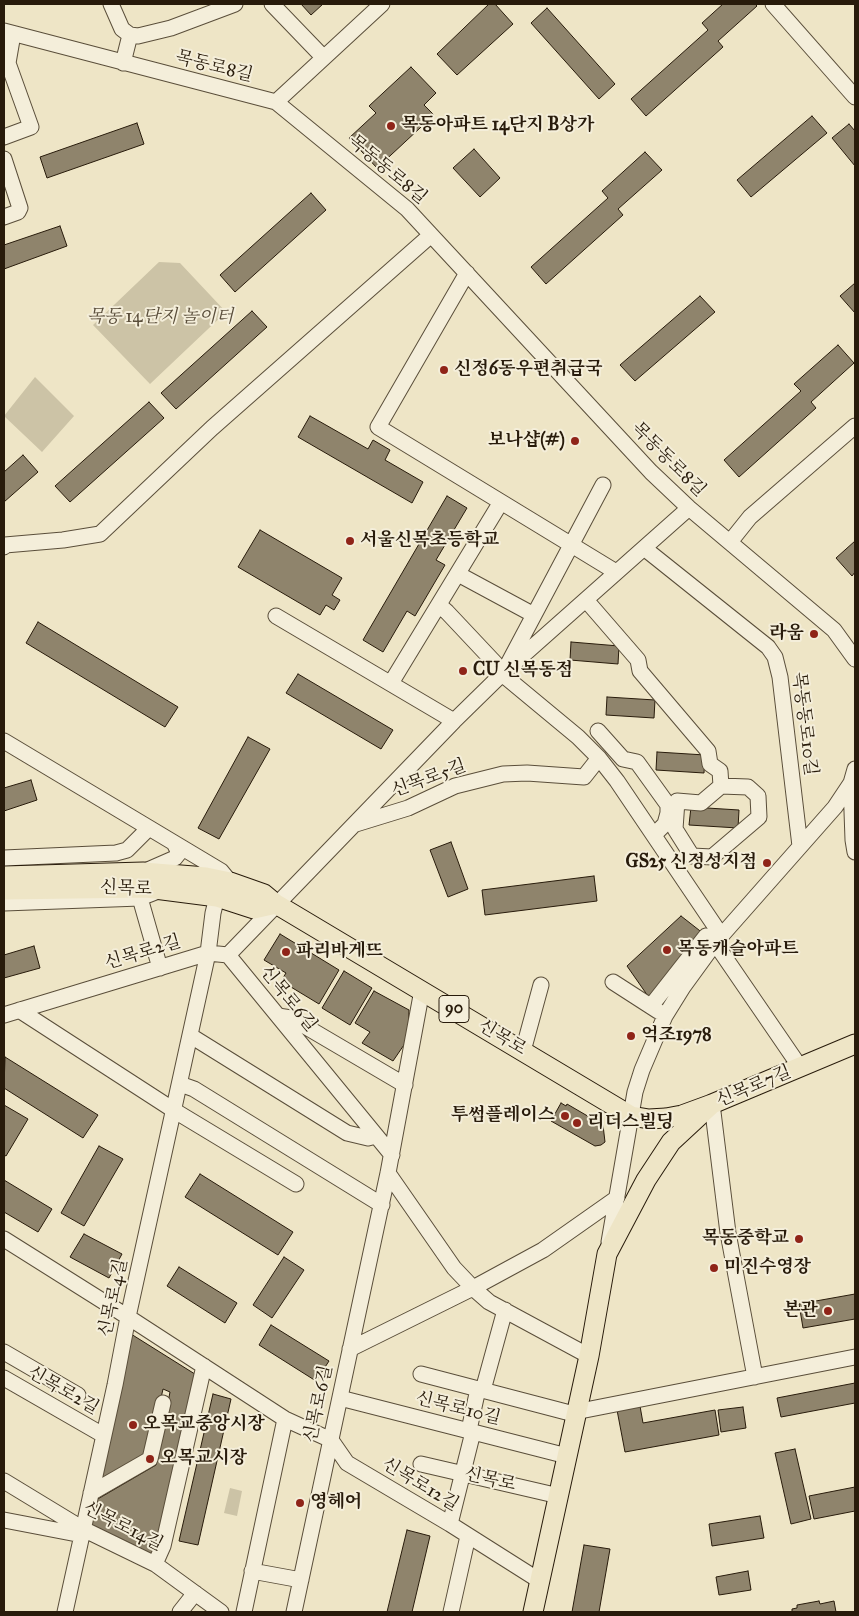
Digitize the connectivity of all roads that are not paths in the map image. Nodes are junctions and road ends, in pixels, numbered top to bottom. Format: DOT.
graph roads {
  1 [pos="111,4"];
  2 [pos="235,4"];
  3 [pos="272,4"];
  4 [pos="382,4"];
  5 [pos="773,4"];
  6 [pos="8,32"];
  7 [pos="130,35"];
  8 [pos="323,57"];
  9 [pos="123,63"];
  10 [pos="855,97"];
  11 [pos="276,102"];
  12 [pos="4,137"];
  13 [pos="4,159"];
  14 [pos="4,217"];
  15 [pos="431,235"];
  16 [pos="467,273"];
  17 [pos="855,426"];
  18 [pos="603,485"];
  19 [pos="501,502"];
  20 [pos="689,508"];
  21 [pos="730,542"];
  22 [pos="571,545"];
  23 [pos="4,547"];
  24 [pos="644,548"];
  25 [pos="616,572"];
  26 [pos="458,574"];
  27 [pos="586,600"];
  28 [pos="439,605"];
  29 [pos="534,615"];
  30 [pos="276,616"];
  31 [pos="855,660"];
  32 [pos="502,674"];
  33 [pos="390,683"];
  34 [pos="454,721"];
  35 [pos="598,731"];
  36 [pos="4,741"];
  37 [pos="599,758"];
  38 [pos="853,776"];
  39 [pos="721,786"];
  40 [pos="354,824"];
  41 [pos="148,828"];
  42 [pos="654,835"];
  43 [pos="174,843"];
  44 [pos="800,846"];
  45 [pos="855,852"];
  46 [pos="4,858"];
  47 [pos="143,872"];
  48 [pos="4,876"];
  49 [pos="230,882"];
  50 [pos="4,890"];
  51 [pos="160,890"];
  52 [pos="217,897"];
  53 [pos="140,898"];
  54 [pos="4,903"];
  55 [pos="276,904"];
  56 [pos="718,939"];
  57 [pos="208,953"];
  58 [pos="228,955"];
  59 [pos="160,968"];
  60 [pos="613,982"];
  61 [pos="541,985"];
  62 [pos="422,990"];
  63 [pos="651,1006"];
  64 [pos="19,1010"];
  65 [pos="4,1015"];
  66 [pos="278,1016"];
  67 [pos="665,1016"];
  68 [pos="191,1036"];
  69 [pos="855,1044"];
  70 [pos="523,1051"];
  71 [pos="800,1067"];
  72 [pos="180,1084"];
  73 [pos="405,1085"];
  74 [pos="712,1104"];
  75 [pos="175,1111"];
  76 [pos="631,1116"];
  77 [pos="376,1136"];
  78 [pos="392,1155"];
  79 [pos="388,1173"];
  80 [pos="296,1184"];
  81 [pos="617,1198"];
  82 [pos="382,1204"];
  83 [pos="4,1239"];
  84 [pos="607,1254"];
  85 [pos="473,1288"];
  86 [pos="505,1310"];
  87 [pos="128,1317"];
  88 [pos="350,1349"];
  89 [pos="4,1352"];
  90 [pos="589,1356"];
  91 [pos="855,1357"];
  92 [pos="204,1366"];
  93 [pos="421,1374"];
  94 [pos="755,1377"];
  95 [pos="4,1378"];
  96 [pos="481,1390"];
  97 [pos="78,1395"];
  98 [pos="340,1398"];
  99 [pos="163,1403"];
  100 [pos="577,1412"];
  101 [pos="285,1418"];
  102 [pos="471,1431"];
  103 [pos="103,1435"];
  104 [pos="331,1440"];
  105 [pos="567,1456"];
  106 [pos="421,1464"];
  107 [pos="462,1474"];
  108 [pos="4,1481"];
  109 [pos="92,1493"];
  110 [pos="558,1496"];
  111 [pos="4,1520"];
  112 [pos="450,1524"];
  113 [pos="83,1532"];
  114 [pos="468,1536"];
  115 [pos="155,1564"];
  116 [pos="252,1571"];
  117 [pos="301,1580"];
  118 [pos="540,1581"];
  119 [pos="195,1593"];
  120 [pos="65,1612"];
  121 [pos="180,1612"];
  122 [pos="221,1612"];
  123 [pos="244,1612"];
  124 [pos="294,1612"];
  125 [pos="451,1612"];
  126 [pos="533,1612"];
  1 -- 7 [label="street"];
  2 -- 7 [label="street"];
  3 -- 8 [label="street"];
  4 -- 8 [label="street"];
  5 -- 10 [label="street"];
  6 -- 9 [label="street, 목동로8길"];
  6 -- 12 [label="street"];
  7 -- 9 [label="street"];
  8 -- 11 [label="street"];
  9 -- 11 [label="street, 목동로8길"];
  11 -- 15 [label="street, 목동동로8길"];
  13 -- 14 [label="street"];
  15 -- 16 [label="street, 목동동로8길"];
  15 -- 23 [label="street"];
  16 -- 19 [label="street"];
  16 -- 20 [label="street, 목동동로8길"];
  17 -- 21 [label="street"];
  18 -- 22 [label="street"];
  19 -- 22 [label="street"];
  19 -- 26 [label="street"];
  20 -- 21 [label="street, 목동동로8길"];
  20 -- 24 [label="street, 신목로5길"];
  21 -- 31 [label="street, 목동동로8길"];
  22 -- 25 [label="street"];
  22 -- 29 [label="street, 신목로5길"];
  24 -- 25 [label="street, 신목로5길"];
  24 -- 44 [label="street, 목동동로10길"];
  25 -- 27 [label="street, 신목로5길"];
  26 -- 28 [label="street"];
  26 -- 29 [label="street"];
  27 -- 32 [label="street, 신목로5길"];
  27 -- 39 [label="street"];
  28 -- 32 [label="street"];
  28 -- 33 [label="street"];
  29 -- 32 [label="street, 신목로5길"];
  30 -- 33 [label="street"];
  32 -- 34 [label="street, 신목로5길"];
  32 -- 37 [label="street"];
  33 -- 34 [label="street"];
  34 -- 40 [label="street, 신목로5길"];
  35 -- 42 [label="street"];
  36 -- 41 [label="street, 신목로"];
  37 -- 40 [label="street, 신목로5길"];
  37 -- 42 [label="street"];
  38 -- 44 [label="street"];
  38 -- 45 [label="street"];
  39 -- 39 [label="street"];
  40 -- 55 [label="street, 신목로5길"];
  41 -- 43 [label="street, 신목로"];
  41 -- 46 [label="street"];
  42 -- 56 [label="street"];
  43 -- 47 [label="street"];
  43 -- 49 [label="street, 신목로"];
  44 -- 56 [label="street"];
  47 -- 48 [label="main road, 신목로 / 90"];
  47 -- 49 [label="main road, 신목로 / 90"];
  49 -- 55 [label="main road, 신목로 / 90"];
  50 -- 51 [label="main road, 신목로"];
  51 -- 52 [label="main road, 신목로"];
  51 -- 53 [label="street"];
  52 -- 55 [label="main road, 신목로"];
  52 -- 57 [label="street, 신목로4길"];
  53 -- 54 [label="street"];
  53 -- 59 [label="street"];
  55 -- 58 [label="street"];
  55 -- 62 [label="main road, 신목로 / 90"];
  56 -- 63 [label="street"];
  56 -- 67 [label="street"];
  56 -- 71 [label="street"];
  57 -- 58 [label="street, 신목로2길"];
  57 -- 59 [label="street, 신목로2길"];
  57 -- 68 [label="street, 신목로4길"];
  58 -- 66 [label="street, 신목로6길"];
  59 -- 64 [label="street, 신목로2길"];
  60 -- 63 [label="street"];
  61 -- 70 [label="street"];
  62 -- 70 [label="main road, 신목로 / 90"];
  62 -- 73 [label="street, 신목로6길"];
  63 -- 67 [label="street"];
  64 -- 65 [label="street, 신목로2길"];
  64 -- 75 [label="street"];
  66 -- 73 [label="street"];
  66 -- 77 [label="street, 신목로6길"];
  67 -- 76 [label="street"];
  68 -- 72 [label="street, 신목로4길"];
  68 -- 77 [label="street"];
  69 -- 71 [label="main road, 신목로7길"];
  70 -- 76 [label="main road, 신목로 / 90"];
  71 -- 74 [label="main road, 신목로7길"];
  72 -- 75 [label="street, 신목로4길"];
  72 -- 82 [label="street"];
  73 -- 78 [label="street, 신목로6길"];
  74 -- 76 [label="main road"];
  74 -- 84 [label="main road, 신목로7길"];
  74 -- 94 [label="street"];
  75 -- 80 [label="street"];
  75 -- 87 [label="street, 신목로4길"];
  76 -- 81 [label="street"];
  77 -- 78 [label="street, 신목로6길"];
  78 -- 79 [label="street, 신목로6길"];
  79 -- 82 [label="street, 신목로6길"];
  79 -- 85 [label="street"];
  81 -- 84 [label="street"];
  81 -- 85 [label="street"];
  82 -- 88 [label="street, 신목로6길"];
  83 -- 87 [label="street, 신목로12길"];
  84 -- 90 [label="main road"];
  85 -- 86 [label="street"];
  85 -- 88 [label="street"];
  86 -- 90 [label="street"];
  86 -- 96 [label="street"];
  87 -- 92 [label="street, 신목로12길"];
  87 -- 103 [label="street, 신목로4길"];
  88 -- 98 [label="street, 신목로6길"];
  89 -- 97 [label="street, 신목로2길"];
  90 -- 100 [label="main road"];
  91 -- 94 [label="street"];
  92 -- 101 [label="street, 신목로12길"];
  92 -- 115 [label="street"];
  93 -- 96 [label="street"];
  94 -- 100 [label="street"];
  95 -- 103 [label="street, 신목로2길"];
  96 -- 100 [label="street"];
  96 -- 102 [label="street"];
  98 -- 102 [label="street, 신목로10길"];
  98 -- 104 [label="street, 신목로6길"];
  99 -- 109 [label="street"];
  100 -- 105 [label="main road"];
  101 -- 104 [label="street, 신목로12길"];
  101 -- 116 [label="street"];
  102 -- 105 [label="street, 신목로10길"];
  102 -- 107 [label="street"];
  103 -- 109 [label="street, 신목로4길"];
  104 -- 112 [label="street, 신목로12길"];
  104 -- 117 [label="street, 신목로6길"];
  105 -- 110 [label="main road"];
  106 -- 107 [label="street, 신목로"];
  107 -- 110 [label="street, 신목로"];
  107 -- 112 [label="street"];
  108 -- 113 [label="street, 신목로14길"];
  109 -- 113 [label="street, 신목로4길"];
  110 -- 118 [label="main road"];
  111 -- 113 [label="street"];
  112 -- 114 [label="street, 신목로12길"];
  113 -- 115 [label="street, 신목로14길"];
  113 -- 120 [label="street, 신목로4길"];
  114 -- 118 [label="street, 신목로12길"];
  114 -- 125 [label="street"];
  115 -- 119 [label="street, 신목로14길"];
  116 -- 117 [label="street"];
  116 -- 123 [label="street"];
  117 -- 124 [label="street, 신목로6길"];
  118 -- 126 [label="main road"];
  119 -- 121 [label="street"];
  119 -- 122 [label="street, 신목로14길"];
}
